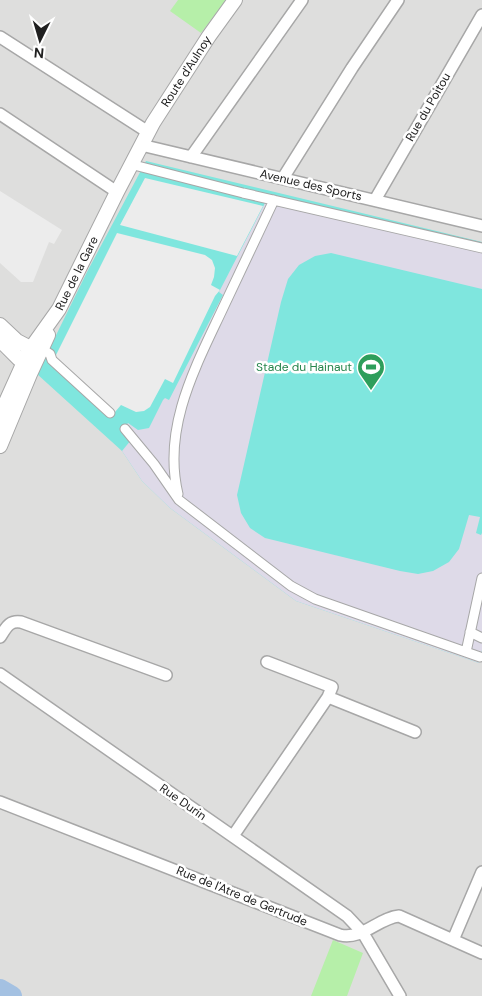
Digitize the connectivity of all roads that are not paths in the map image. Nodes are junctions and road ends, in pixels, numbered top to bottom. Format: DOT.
graph roads {
  1 [pos="235,0"];
  2 [pos="302,0"];
  3 [pos="398,0"];
  4 [pos="482,15"];
  5 [pos="0,37"];
  6 [pos="0,114"];
  7 [pos="148,132"];
  8 [pos="141,145"];
  9 [pos="192,156"];
  10 [pos="130,164"];
  11 [pos="283,178"];
  12 [pos="116,192"];
  13 [pos="274,200"];
  14 [pos="375,200"];
  15 [pos="482,226"];
  16 [pos="482,248"];
  17 [pos="0,325"];
  18 [pos="0,340"];
  19 [pos="34,355"];
  20 [pos="8,400"];
  21 [pos="110,413"];
  22 [pos="125,430"];
  23 [pos="0,435"];
  24 [pos="0,446"];
  25 [pos="179,500"];
  26 [pos="482,578"];
  27 [pos="470,632"];
  28 [pos="0,637"];
  29 [pos="482,638"];
  30 [pos="466,652"];
  31 [pos="480,657"];
  32 [pos="268,662"];
  33 [pos="0,674"];
  34 [pos="166,675"];
  35 [pos="328,697"];
  36 [pos="415,732"];
  37 [pos="0,802"];
  38 [pos="233,836"];
  39 [pos="482,872"];
  40 [pos="363,933"];
  41 [pos="453,940"];
  42 [pos="482,952"];
  43 [pos="400,996"];
  1 -- 7 [label="street, Route d'Aulnoy"];
  2 -- 9 [label="street"];
  3 -- 11 [label="street"];
  4 -- 14 [label="street, Rue du Poitou"];
  5 -- 7 [label="street"];
  6 -- 12 [label="street"];
  7 -- 8 [label="street, Route d'Aulnoy"];
  8 -- 9 [label="street, Avenue des Sports"];
  8 -- 10 [label="street, Rue de la Gare"];
  9 -- 11 [label="street, Avenue des Sports"];
  10 -- 12 [label="street, Rue de la Gare"];
  10 -- 13 [label="street"];
  11 -- 14 [label="street, Avenue des Sports"];
  12 -- 19 [label="street, Rue de la Gare"];
  13 -- 16 [label="street"];
  13 -- 25 [label="street"];
  14 -- 15 [label="street, Avenue des Sports"];
  17 -- 19 [label="street"];
  18 -- 19 [label="street"];
  19 -- 20 [label="street"];
  19 -- 21 [label="street"];
  20 -- 23 [label="street"];
  20 -- 24 [label="street"];
  22 -- 25 [label="street"];
  25 -- 30 [label="street"];
  26 -- 27 [label="street"];
  27 -- 29 [label="street"];
  27 -- 30 [label="street"];
  28 -- 34 [label="street"];
  30 -- 31 [label="street"];
  32 -- 35 [label="street"];
  33 -- 38 [label="street, Rue Durin"];
  35 -- 36 [label="street"];
  35 -- 38 [label="street"];
  37 -- 40 [label="street, Rue de l'Atre de Gertrude"];
  38 -- 40 [label="street, Rue Durin"];
  39 -- 41 [label="street"];
  40 -- 41 [label="street, Rue de l'Atre de Gertrude"];
  40 -- 43 [label="street, Rue Durin"];
  41 -- 42 [label="street, Rue de l'Atre de Gertrude"];
}
